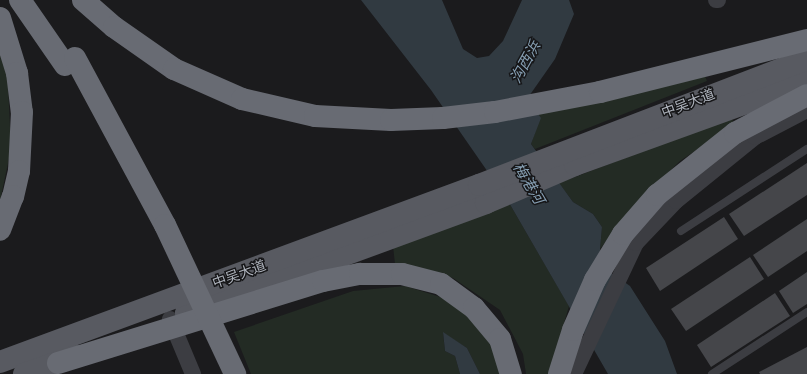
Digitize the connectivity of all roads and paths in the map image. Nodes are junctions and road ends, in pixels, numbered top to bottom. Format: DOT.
graph roads {
  1 [pos="20,0"];
  2 [pos="35,0"];
  3 [pos="83,0"];
  4 [pos="0,18"];
  5 [pos="807,40"];
  6 [pos="807,59"];
  7 [pos="70,61"];
  8 [pos="807,81"];
  9 [pos="807,95"];
  10 [pos="807,110"];
  11 [pos="807,150"];
  12 [pos="572,157"];
  13 [pos="482,194"];
  14 [pos="0,230"];
  15 [pos="681,231"];
  16 [pos="630,238"];
  17 [pos="807,312"];
  18 [pos="171,322"];
  19 [pos="0,362"];
  20 [pos="58,363"];
  21 [pos="24,374"];
  22 [pos="193,374"];
  23 [pos="222,374"];
  24 [pos="235,374"];
  25 [pos="511,374"];
  26 [pos="559,374"];
  27 [pos="574,374"];
  28 [pos="712,374"];
  1 -- 7 [label="highway"];
  2 -- 7 [label="highway"];
  3 -- 5 [label="highway"];
  4 -- 14 [label="highway"];
  6 -- 12 [label="main road, 中吴大道"];
  7 -- 23 [label="highway"];
  7 -- 24 [label="highway, bridge"];
  8 -- 12 [label="main road, 中吴大道"];
  9 -- 16 [label="highway"];
  10 -- 16 [label="street"];
  11 -- 15 [label="lane"];
  12 -- 13 [label="main road"];
  13 -- 18 [label="main road, 中吴大道"];
  13 -- 19 [label="main road, 中吴大道"];
  16 -- 26 [label="highway"];
  16 -- 27 [label="street"];
  17 -- 28 [label="lane"];
  18 -- 20 [label="highway"];
  18 -- 22 [label="street"];
  18 -- 25 [label="highway"];
  20 -- 21 [label="main road"];
}
